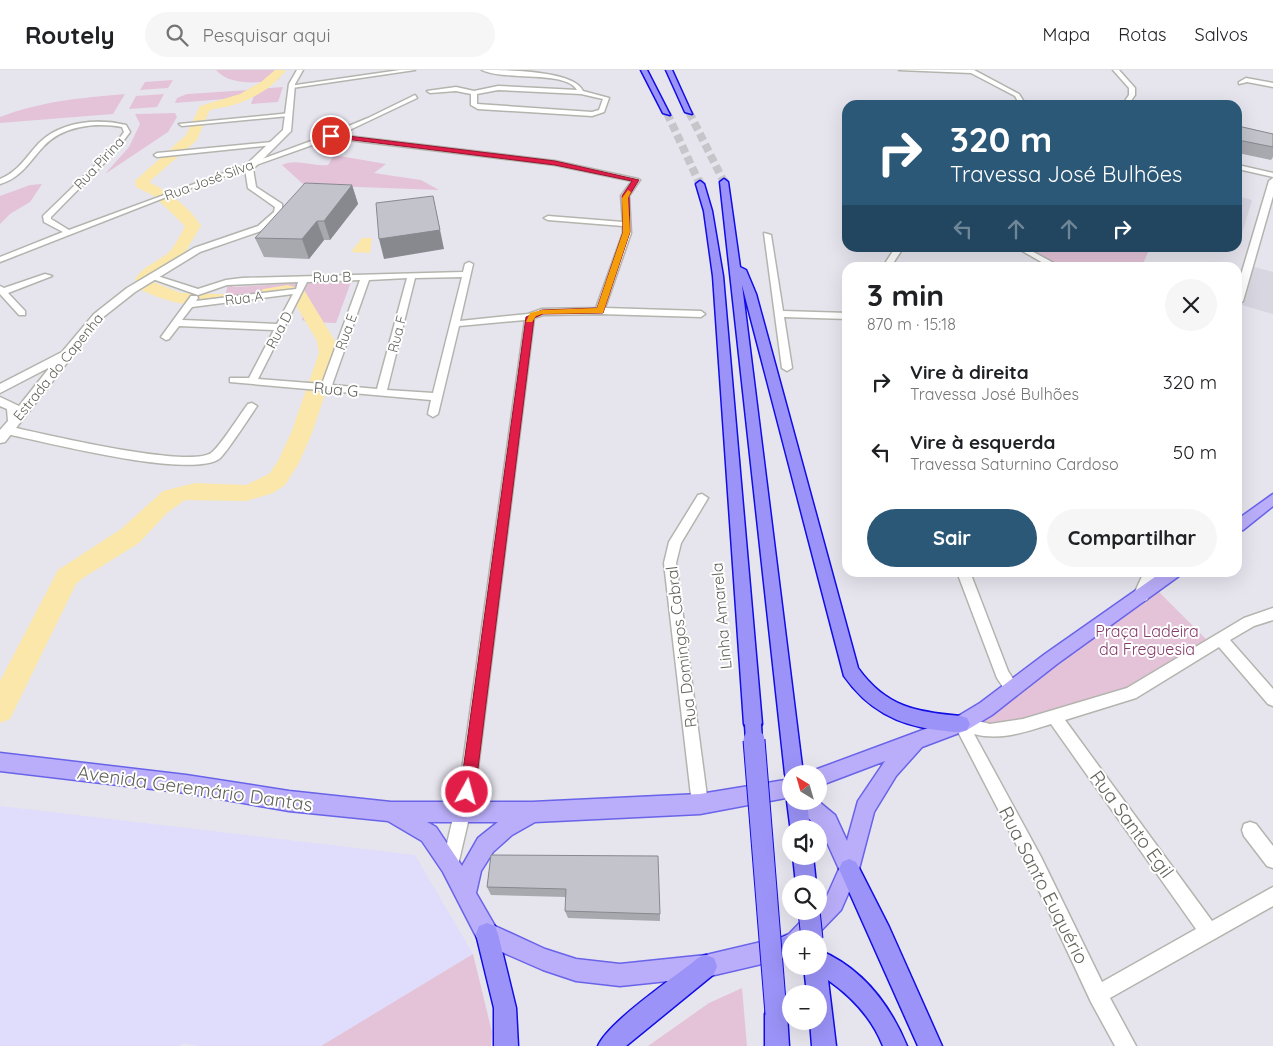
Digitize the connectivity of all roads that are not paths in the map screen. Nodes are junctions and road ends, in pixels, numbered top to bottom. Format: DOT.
graph roads {
  1 [pos="300,70"];
  2 [pos="401,70"];
  3 [pos="407,70"];
  4 [pos="412,70"];
  5 [pos="484,70"];
  6 [pos="644,70"];
  7 [pos="669,70"];
  8 [pos="902,70"];
  9 [pos="971,70"];
  10 [pos="1116,70"];
  11 [pos="359,77"];
  12 [pos="1241,83"];
  13 [pos="1273,85"];
  14 [pos="292,86"];
  15 [pos="430,91"];
  16 [pos="580,92"];
  17 [pos="474,93"];
  18 [pos="416,97"];
  19 [pos="1021,100"];
  20 [pos="1128,100"];
  21 [pos="689,112"];
  22 [pos="667,113"];
  23 [pos="289,114"];
  24 [pos="182,124"];
  25 [pos="331,136"];
  26 [pos="272,144"];
  27 [pos="157,155"];
  28 [pos="251,165"];
  29 [pos="1242,168"];
  30 [pos="1273,175"];
  31 [pos="1273,181"];
  32 [pos="0,182"];
  33 [pos="724,182"];
  34 [pos="700,184"];
  35 [pos="548,218"];
  36 [pos="625,224"];
  37 [pos="69,233"];
  38 [pos="767,234"];
  39 [pos="733,250"];
  40 [pos="1029,252"];
  41 [pos="0,260"];
  42 [pos="1048,262"];
  43 [pos="412,275"];
  44 [pos="48,276"];
  45 [pos="366,276"];
  46 [pos="151,278"];
  47 [pos="304,278"];
  48 [pos="1242,287"];
  49 [pos="1,291"];
  50 [pos="300,292"];
  51 [pos="193,299"];
  52 [pos="600,311"];
  53 [pos="22,314"];
  54 [pos="701,314"];
  55 [pos="780,314"];
  56 [pos="842,316"];
  57 [pos="530,317"];
  58 [pos="178,323"];
  59 [pos="456,324"];
  60 [pos="280,327"];
  61 [pos="166,337"];
  62 [pos="67,353"];
  63 [pos="787,368"];
  64 [pos="234,380"];
  65 [pos="252,381"];
  66 [pos="326,388"];
  67 [pos="0,389"];
  68 [pos="381,392"];
  69 [pos="438,398"];
  70 [pos="0,401"];
  71 [pos="252,406"];
  72 [pos="433,414"];
  73 [pos="7,430"];
  74 [pos="702,498"];
  75 [pos="1273,499"];
  76 [pos="1242,523"];
  77 [pos="965,577"];
  78 [pos="1150,577"];
  79 [pos="1167,577"];
  80 [pos="1141,596"];
  81 [pos="1273,614"];
  82 [pos="1220,640"];
  83 [pos="1012,688"];
  84 [pos="1273,699"];
  85 [pos="1054,717"];
  86 [pos="961,724"];
  87 [pos="917,740"];
  88 [pos="0,762"];
  89 [pos="790,765"];
  90 [pos="828,775"];
  91 [pos="782,791"];
  92 [pos="700,804"];
  93 [pos="814,810"];
  94 [pos="391,812"];
  95 [pos="532,812"];
  96 [pos="461,813"];
  97 [pos="1250,830"];
  98 [pos="1273,860"];
  99 [pos="450,864"];
  100 [pos="849,869"];
  101 [pos="466,894"];
  102 [pos="1273,896"];
  103 [pos="807,930"];
  104 [pos="1209,932"];
  105 [pos="488,934"];
  106 [pos="782,947"];
  107 [pos="706,966"];
  108 [pos="827,967"];
  109 [pos="1098,995"];
  110 [pos="822,1030"];
  111 [pos="506,1046"];
  112 [pos="610,1046"];
  113 [pos="777,1046"];
  114 [pos="824,1046"];
  115 [pos="895,1046"];
  116 [pos="930,1046"];
  117 [pos="1126,1046"];
  1 -- 14 [label="street"];
  2 -- 11 [label="street"];
  3 -- 4 [label="street"];
  3 -- 11 [label="street"];
  5 -- 16 [label="street"];
  6 -- 22 [label="highway"];
  7 -- 21 [label="highway"];
  8 -- 9 [label="street"];
  9 -- 19 [label="street"];
  10 -- 20 [label="street"];
  11 -- 14 [label="street"];
  12 -- 13 [label="street"];
  14 -- 23 [label="street"];
  15 -- 17 [label="street"];
  16 -- 17 [label="street"];
  16 -- 17 [label="street"];
  18 -- 25 [label="street, Rua José Silva"];
  23 -- 24 [label="street"];
  23 -- 26 [label="street"];
  25 -- 28 [label="street, Rua José Silva"];
  25 -- 36 [label="street"];
  26 -- 27 [label="street"];
  26 -- 28 [label="street"];
  28 -- 37 [label="street, Rua José Silva"];
  28 -- 46 [label="street, Estrada do Capenha"];
  29 -- 30 [label="street"];
  31 -- 48 [label="street"];
  32 -- 37 [label="street, Rua Pirina"];
  33 -- 39 [label="highway"];
  34 -- 113 [label="highway, Linha Amarela, bridge"];
  35 -- 36 [label="street"];
  36 -- 52 [label="street"];
  37 -- 41 [label="street, Rua José Silva"];
  38 -- 55 [label="street"];
  39 -- 86 [label="highway"];
  39 -- 89 [label="highway"];
  40 -- 42 [label="street"];
  43 -- 45 [label="street, Rua B"];
  43 -- 59 [label="street, Rua B"];
  43 -- 68 [label="street, Rua F"];
  44 -- 49 [label="street"];
  45 -- 47 [label="street, Rua B"];
  45 -- 66 [label="street, Rua E"];
  46 -- 51 [label="street"];
  46 -- 62 [label="street, Estrada do Capenha"];
  47 -- 50 [label="street, Rua D"];
  47 -- 51 [label="street, Rua B"];
  49 -- 53 [label="street"];
  50 -- 51 [label="street, Rua A"];
  50 -- 60 [label="street, Rua D"];
  51 -- 58 [label="street"];
  52 -- 54 [label="street"];
  52 -- 57 [label="street"];
  55 -- 56 [label="street"];
  55 -- 63 [label="street"];
  57 -- 59 [label="street"];
  57 -- 96 [label="street"];
  58 -- 60 [label="street"];
  58 -- 61 [label="street"];
  59 -- 69 [label="street"];
  60 -- 65 [label="street, Rua D"];
  62 -- 67 [label="street"];
  62 -- 73 [label="street, Estrada do Capenha"];
  64 -- 65 [label="street, Rua G"];
  65 -- 66 [label="street, Rua G"];
  66 -- 68 [label="street, Rua G"];
  68 -- 69 [label="street, Rua G"];
  69 -- 72 [label="street"];
  70 -- 73 [label="street"];
  71 -- 73 [label="street"];
  74 -- 92 [label="street, Rua Domingos Cabral"];
  75 -- 76 [label="main road"];
  77 -- 83 [label="street"];
  78 -- 80 [label="street"];
  79 -- 80 [label="main road"];
  80 -- 83 [label="main road"];
  81 -- 82 [label="street"];
  82 -- 84 [label="street"];
  82 -- 85 [label="street"];
  83 -- 86 [label="main road"];
  85 -- 86 [label="street"];
  85 -- 104 [label="street, Rua Santo Egil"];
  86 -- 87 [label="main road"];
  86 -- 109 [label="street, Rua Santo Euquério"];
  87 -- 90 [label="main road"];
  87 -- 100 [label="main road"];
  88 -- 94 [label="main road, Avenida Geremário Dantas"];
  91 -- 92 [label="main road, Avenida Geremário Dantas"];
  92 -- 95 [label="main road, Avenida Geremário Dantas"];
  93 -- 100 [label="main road"];
  94 -- 96 [label="main road, Avenida Geremário Dantas"];
  94 -- 99 [label="main road, Avenida Geremário Dantas"];
  95 -- 96 [label="main road, Avenida Geremário Dantas"];
  95 -- 101 [label="main road"];
  96 -- 99 [label="street"];
  97 -- 98 [label="street"];
  99 -- 101 [label="main road, Avenida Geremário Dantas"];
  100 -- 103 [label="main road"];
  100 -- 116 [label="highway"];
  101 -- 105 [label="main road, Avenida Geremário Dantas"];
  102 -- 104 [label="street"];
  104 -- 109 [label="street"];
  105 -- 107 [label="main road"];
  105 -- 111 [label="highway"];
  106 -- 107 [label="main road"];
  107 -- 112 [label="highway"];
  108 -- 115 [label="highway"];
  109 -- 117 [label="street, Rua Santo Euquério"];
  110 -- 114 [label="highway"];
}
